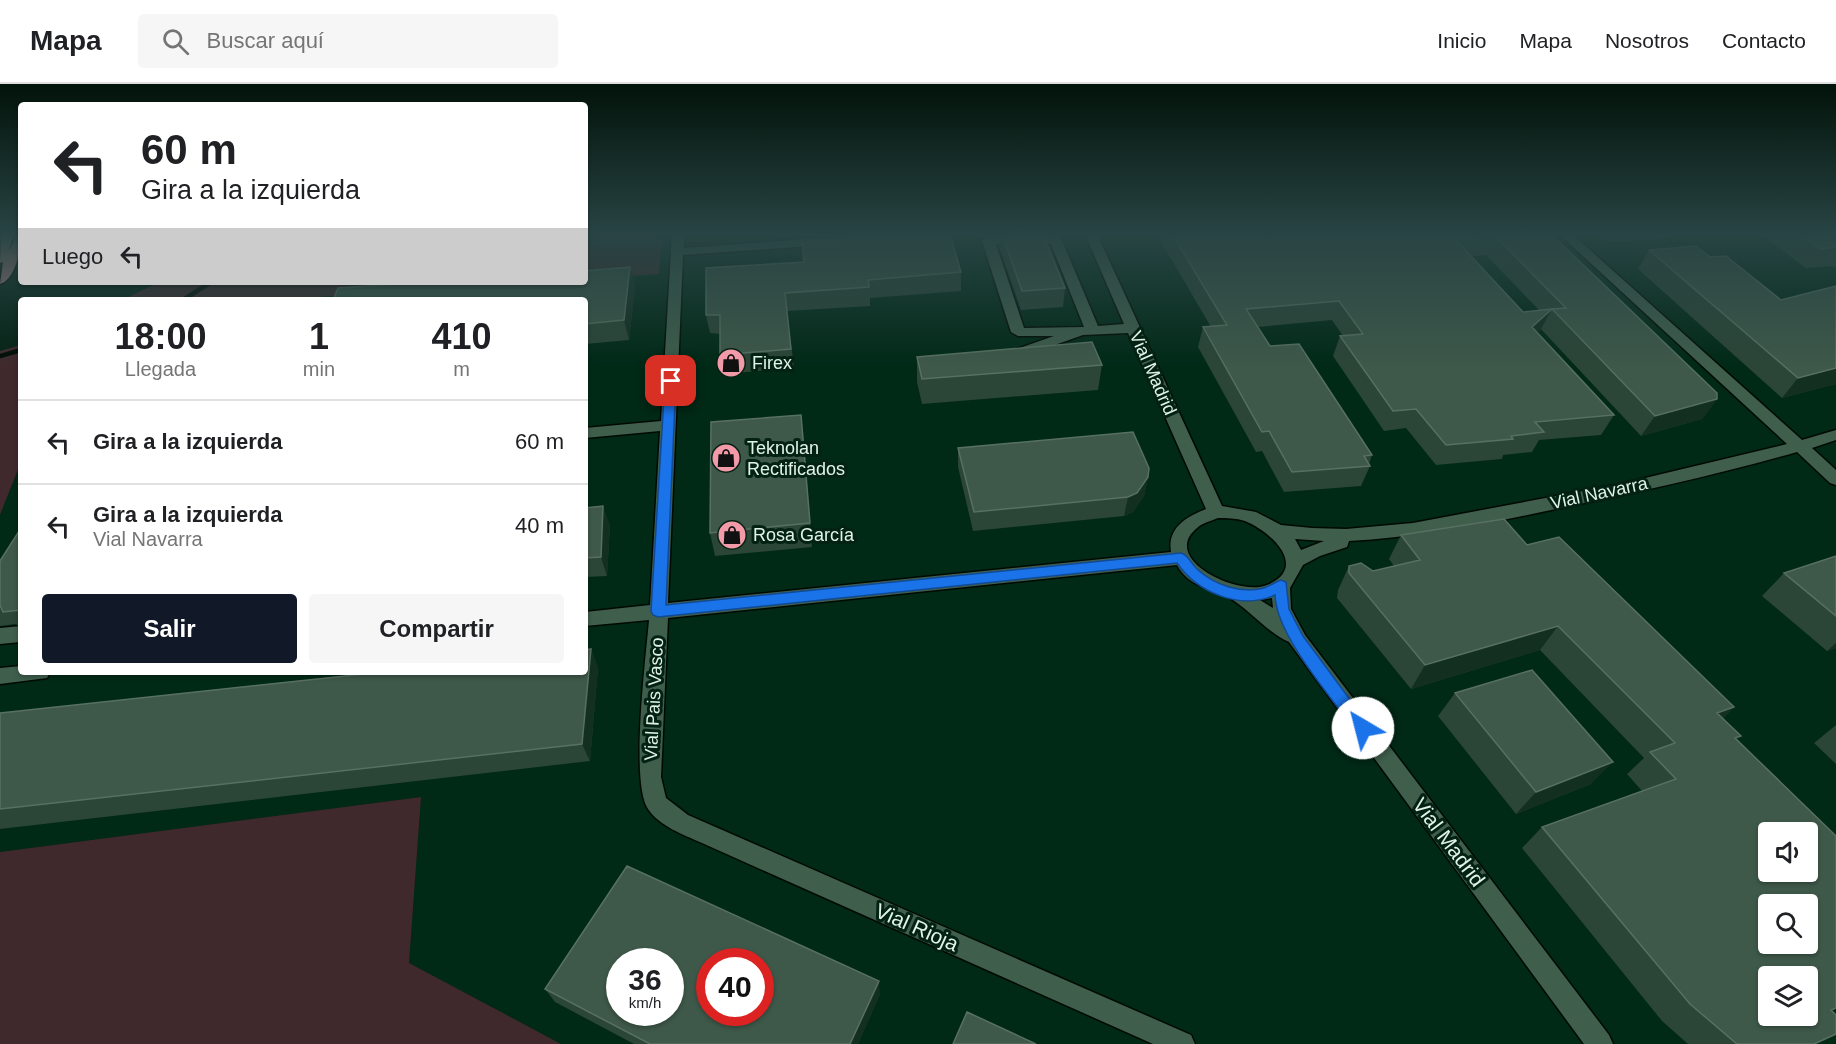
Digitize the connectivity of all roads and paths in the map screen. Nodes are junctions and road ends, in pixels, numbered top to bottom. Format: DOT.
graph roads {
  1 [pos="676,279"];
  2 [pos="1000,279"];
  3 [pos="1069,279"];
  4 [pos="1111,279"];
  5 [pos="1615,279"];
  6 [pos="1133,328"];
  7 [pos="1087,331"];
  8 [pos="1000,357"];
  9 [pos="668,424"];
  10 [pos="588,433"];
  11 [pos="1836,435"];
  12 [pos="1801,446"];
  13 [pos="1836,479"];
  14 [pos="1216,512"];
  15 [pos="1277,531"];
  16 [pos="1360,537"];
  17 [pos="1181,558"];
  18 [pos="1296,561"];
  19 [pos="1281,586"];
  20 [pos="1235,594"];
  21 [pos="658,611"];
  22 [pos="588,619"];
  23 [pos="18,634"];
  24 [pos="0,636"];
  25 [pos="1298,640"];
  26 [pos="18,674"];
  27 [pos="0,676"];
  28 [pos="656,803"];
  29 [pos="1182,1044"];
  30 [pos="1600,1044"];
  1 -- 9 [label="street, Vial Pais Vasco"];
  2 -- 7 [label="street"];
  3 -- 7 [label="street"];
  4 -- 6 [label="street, Vial Madrid"];
  5 -- 12 [label="street"];
  6 -- 7 [label="street"];
  6 -- 14 [label="street, Vial Madrid"];
  7 -- 8 [label="street"];
  9 -- 10 [label="street"];
  9 -- 21 [label="street, Vial Pais Vasco"];
  11 -- 12 [label="street, Vial Navarra"];
  12 -- 13 [label="street"];
  12 -- 16 [label="street, Vial Navarra"];
  14 -- 15 [label="street"];
  14 -- 17 [label="street"];
  15 -- 16 [label="street, Vial Navarra"];
  15 -- 18 [label="street"];
  16 -- 18 [label="street, Vial Navarra"];
  17 -- 20 [label="street"];
  17 -- 21 [label="street"];
  18 -- 19 [label="street"];
  19 -- 20 [label="street"];
  19 -- 25 [label="street, Vial Madrid"];
  20 -- 25 [label="street, Vial Madrid"];
  21 -- 22 [label="street"];
  21 -- 28 [label="street, Vial Pais Vasco"];
  23 -- 24 [label="street"];
  25 -- 30 [label="street, Vial Madrid"];
  26 -- 27 [label="street"];
  28 -- 29 [label="street, Vial Rioja"];
}
